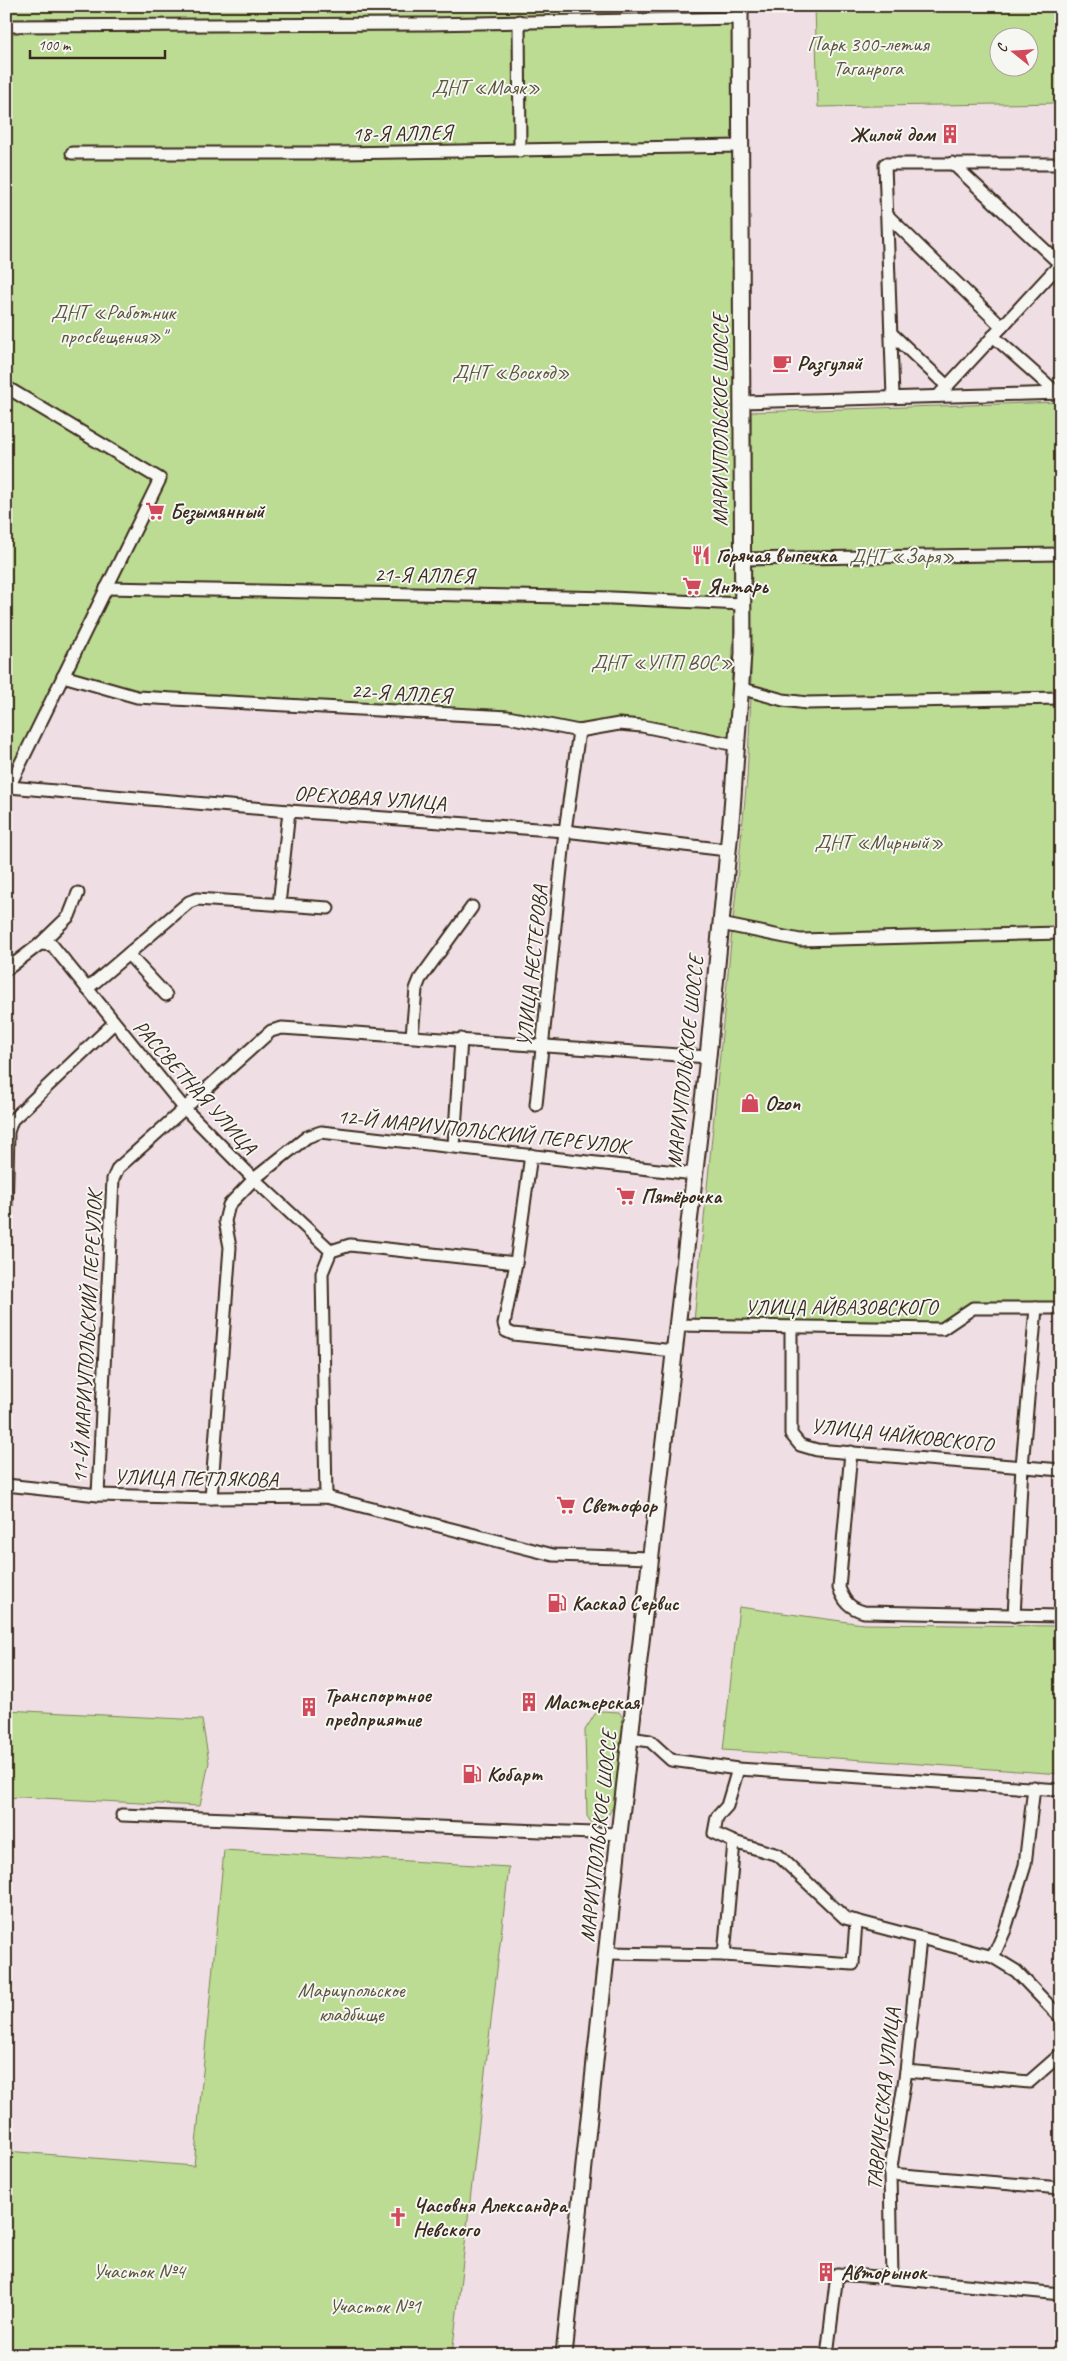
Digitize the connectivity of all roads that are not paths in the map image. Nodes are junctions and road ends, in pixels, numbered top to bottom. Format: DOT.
graph roads {
  1 [pos="737,14"];
  2 [pos="519,21"];
  3 [pos="6,26"];
  4 [pos="736,147"];
  5 [pos="520,150"];
  6 [pos="72,154"];
  7 [pos="952,163"];
  8 [pos="1058,166"];
  9 [pos="887,216"];
  10 [pos="1059,269"];
  11 [pos="1002,327"];
  12 [pos="891,333"];
  13 [pos="993,336"];
  14 [pos="946,386"];
  15 [pos="6,387"];
  16 [pos="1059,393"];
  17 [pos="938,396"];
  18 [pos="893,397"];
  19 [pos="741,402"];
  20 [pos="1061,554"];
  21 [pos="742,559"];
  22 [pos="106,588"];
  23 [pos="742,604"];
  24 [pos="63,676"];
  25 [pos="740,688"];
  26 [pos="1061,698"];
  27 [pos="579,731"];
  28 [pos="736,745"];
  29 [pos="8,790"];
  30 [pos="289,811"];
  31 [pos="565,831"];
  32 [pos="727,850"];
  33 [pos="78,893"];
  34 [pos="279,905"];
  35 [pos="472,906"];
  36 [pos="328,908"];
  37 [pos="721,924"];
  38 [pos="1061,933"];
  39 [pos="40,944"];
  40 [pos="128,954"];
  41 [pos="6,970"];
  42 [pos="87,989"];
  43 [pos="166,995"];
  44 [pos="114,1023"];
  45 [pos="412,1036"];
  46 [pos="461,1039"];
  47 [pos="542,1045"];
  48 [pos="708,1056"];
  49 [pos="536,1105"];
  50 [pos="184,1108"];
  51 [pos="454,1145"];
  52 [pos="531,1155"];
  53 [pos="694,1174"];
  54 [pos="254,1179"];
  55 [pos="6,1216"];
  56 [pos="331,1251"];
  57 [pos="516,1264"];
  58 [pos="1036,1308"];
  59 [pos="1061,1308"];
  60 [pos="677,1325"];
  61 [pos="791,1327"];
  62 [pos="674,1351"];
  63 [pos="851,1452"];
  64 [pos="1022,1466"];
  65 [pos="1061,1470"];
  66 [pos="6,1485"];
  67 [pos="98,1496"];
  68 [pos="326,1497"];
  69 [pos="211,1498"];
  70 [pos="651,1558"];
  71 [pos="1014,1616"];
  72 [pos="1061,1616"];
  73 [pos="630,1738"];
  74 [pos="738,1769"];
  75 [pos="1034,1788"];
  76 [pos="1061,1790"];
  77 [pos="122,1815"];
  78 [pos="619,1834"];
  79 [pos="734,1842"];
  80 [pos="856,1922"];
  81 [pos="920,1939"];
  82 [pos="607,1952"];
  83 [pos="724,1956"];
  84 [pos="994,1957"];
  85 [pos="1061,2018"];
  86 [pos="1061,2054"];
  87 [pos="906,2071"];
  88 [pos="890,2174"];
  89 [pos="1061,2188"];
  90 [pos="892,2278"];
  91 [pos="1061,2294"];
  92 [pos="564,2355"];
  93 [pos="828,2355"];
  1 -- 2 [label="street"];
  1 -- 4 [label="main road, МАРИУПОЛЬСКОЕ ШОССЕ"];
  2 -- 3 [label="street"];
  2 -- 5 [label="street"];
  4 -- 5 [label="street, 18-Я АЛЛЕЯ"];
  4 -- 19 [label="main road, МАРИУПОЛЬСКОЕ ШОССЕ"];
  5 -- 6 [label="street, 18-Я АЛЛЕЯ"];
  7 -- 8 [label="street"];
  7 -- 9 [label="street"];
  7 -- 10 [label="street"];
  9 -- 11 [label="street"];
  9 -- 12 [label="street"];
  10 -- 11 [label="street"];
  11 -- 13 [label="street"];
  12 -- 14 [label="street"];
  12 -- 18 [label="street"];
  13 -- 14 [label="street"];
  13 -- 16 [label="street"];
  14 -- 17 [label="street"];
  15 -- 22 [label="street"];
  16 -- 17 [label="street"];
  17 -- 18 [label="street"];
  18 -- 19 [label="street"];
  19 -- 21 [label="main road, МАРИУПОЛЬСКОЕ ШОССЕ"];
  20 -- 21 [label="street"];
  21 -- 23 [label="main road, МАРИУПОЛЬСКОЕ ШОССЕ"];
  22 -- 23 [label="street, 21-Я АЛЛЕЯ"];
  22 -- 24 [label="street"];
  23 -- 25 [label="main road, МАРИУПОЛЬСКОЕ ШОССЕ"];
  24 -- 27 [label="street, 22-Я АЛЛЕЯ"];
  24 -- 29 [label="street"];
  25 -- 26 [label="street"];
  25 -- 28 [label="main road, МАРИУПОЛЬСКОЕ ШОССЕ"];
  27 -- 28 [label="street, 22-Я АЛЛЕЯ"];
  27 -- 31 [label="street, УЛИЦА НЕСТЕРОВА"];
  28 -- 32 [label="main road, МАРИУПОЛЬСКОЕ ШОССЕ"];
  29 -- 30 [label="street, ОРЕХОВАЯ УЛИЦА"];
  30 -- 31 [label="street, ОРЕХОВАЯ УЛИЦА"];
  30 -- 34 [label="street"];
  31 -- 32 [label="street, ОРЕХОВАЯ УЛИЦА"];
  31 -- 47 [label="street, УЛИЦА НЕСТЕРОВА"];
  32 -- 37 [label="main road, МАРИУПОЛЬСКОЕ ШОССЕ"];
  33 -- 39 [label="street"];
  34 -- 36 [label="street"];
  34 -- 40 [label="street"];
  35 -- 45 [label="street"];
  37 -- 38 [label="street"];
  37 -- 48 [label="main road, МАРИУПОЛЬСКОЕ ШОССЕ"];
  39 -- 41 [label="street"];
  39 -- 42 [label="street, РАССВЕТНАЯ УЛИЦА"];
  40 -- 42 [label="street"];
  40 -- 43 [label="street"];
  42 -- 44 [label="street, РАССВЕТНАЯ УЛИЦА"];
  44 -- 50 [label="street, РАССВЕТНАЯ УЛИЦА"];
  44 -- 55 [label="street"];
  45 -- 46 [label="street, 11-Й МАРИУПОЛЬСКИЙ ПЕРЕУЛОК"];
  45 -- 50 [label="street, 11-Й МАРИУПОЛЬСКИЙ ПЕРЕУЛОК"];
  46 -- 47 [label="street, 11-Й МАРИУПОЛЬСКИЙ ПЕРЕУЛОК"];
  46 -- 51 [label="street"];
  47 -- 48 [label="street, 11-Й МАРИУПОЛЬСКИЙ ПЕРЕУЛОК"];
  47 -- 49 [label="street, УЛИЦА НЕСТЕРОВА"];
  48 -- 53 [label="main road, МАРИУПОЛЬСКОЕ ШОССЕ"];
  50 -- 54 [label="street, РАССВЕТНАЯ УЛИЦА"];
  50 -- 67 [label="street, 11-Й МАРИУПОЛЬСКИЙ ПЕРЕУЛОК"];
  51 -- 52 [label="street, 12-Й МАРИУПОЛЬСКИЙ ПЕРЕУЛОК"];
  51 -- 54 [label="street, 12-Й МАРИУПОЛЬСКИЙ ПЕРЕУЛОК"];
  52 -- 53 [label="street, 12-Й МАРИУПОЛЬСКИЙ ПЕРЕУЛОК"];
  52 -- 57 [label="street"];
  53 -- 60 [label="main road, МАРИУПОЛЬСКОЕ ШОССЕ"];
  54 -- 56 [label="street, РАССВЕТНАЯ УЛИЦА"];
  54 -- 69 [label="street, 12-Й МАРИУПОЛЬСКИЙ ПЕРЕУЛОК"];
  56 -- 57 [label="street"];
  56 -- 68 [label="street"];
  57 -- 62 [label="street"];
  58 -- 59 [label="street, УЛИЦА АЙВАЗОВСКОГО"];
  58 -- 61 [label="street, УЛИЦА АЙВАЗОВСКОГО"];
  58 -- 64 [label="street"];
  60 -- 61 [label="street, УЛИЦА АЙВАЗОВСКОГО"];
  60 -- 62 [label="main road, МАРИУПОЛЬСКОЕ ШОССЕ"];
  61 -- 63 [label="street, УЛИЦА ЧАЙКОВСКОГО"];
  62 -- 70 [label="main road, МАРИУПОЛЬСКОЕ ШОССЕ"];
  63 -- 64 [label="street, УЛИЦА ЧАЙКОВСКОГО"];
  63 -- 71 [label="street"];
  64 -- 65 [label="street, УЛИЦА ЧАЙКОВСКОГО"];
  64 -- 71 [label="street"];
  66 -- 67 [label="street, УЛИЦА ПЕТЛЯКОВА"];
  67 -- 69 [label="street, УЛИЦА ПЕТЛЯКОВА"];
  68 -- 69 [label="street, УЛИЦА ПЕТЛЯКОВА"];
  68 -- 70 [label="street, УЛИЦА ПЕТЛЯКОВА"];
  70 -- 73 [label="main road, МАРИУПОЛЬСКОЕ ШОССЕ"];
  71 -- 72 [label="street"];
  73 -- 74 [label="street"];
  73 -- 78 [label="main road, МАРИУПОЛЬСКОЕ ШОССЕ"];
  74 -- 75 [label="street"];
  74 -- 79 [label="street"];
  75 -- 76 [label="street"];
  75 -- 84 [label="street"];
  77 -- 78 [label="street"];
  78 -- 82 [label="main road, МАРИУПОЛЬСКОЕ ШОССЕ"];
  79 -- 80 [label="street"];
  79 -- 83 [label="street"];
  80 -- 81 [label="street"];
  80 -- 83 [label="street"];
  81 -- 84 [label="street"];
  81 -- 87 [label="street, ТАВРИЧЕСКАЯ УЛИЦА"];
  82 -- 83 [label="street"];
  82 -- 92 [label="main road, МАРИУПОЛЬСКОЕ ШОССЕ"];
  84 -- 85 [label="street"];
  86 -- 87 [label="street"];
  87 -- 88 [label="street, ТАВРИЧЕСКАЯ УЛИЦА"];
  88 -- 89 [label="street"];
  88 -- 90 [label="street, ТАВРИЧЕСКАЯ УЛИЦА"];
  90 -- 91 [label="street"];
  90 -- 93 [label="street"];
}
